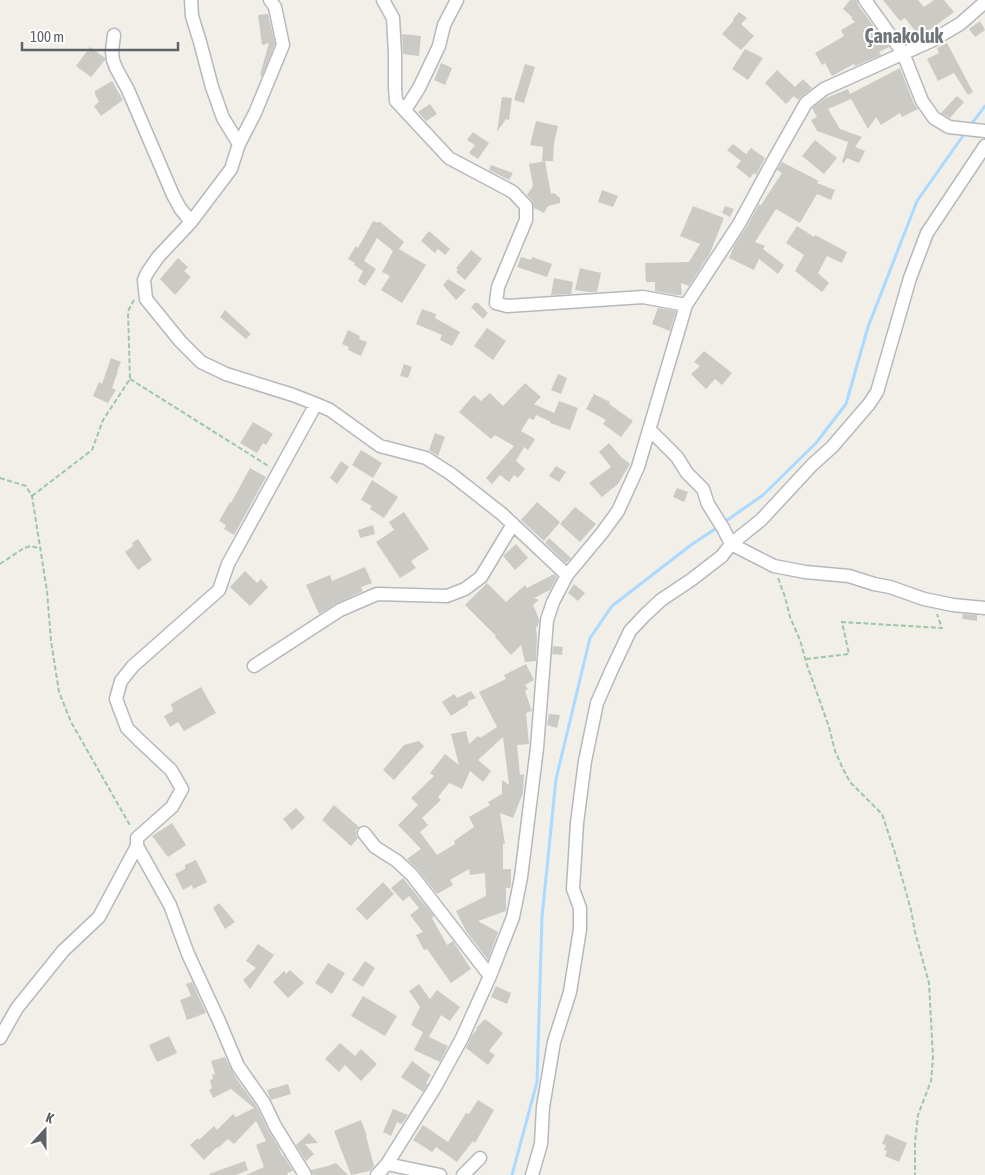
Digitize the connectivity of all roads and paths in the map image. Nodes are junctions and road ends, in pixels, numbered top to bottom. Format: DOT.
graph roads {
  1 [pos="191,0"];
  2 [pos="270,0"];
  3 [pos="383,0"];
  4 [pos="457,0"];
  5 [pos="865,0"];
  6 [pos="985,2"];
  7 [pos="114,35"];
  8 [pos="903,53"];
  9 [pos="405,110"];
  10 [pos="980,131"];
  11 [pos="239,144"];
  12 [pos="985,146"];
  13 [pos="191,222"];
  14 [pos="144,280"];
  15 [pos="686,305"];
  16 [pos="130,379"];
  17 [pos="316,404"];
  18 [pos="649,429"];
  19 [pos="278,472"];
  20 [pos="0,478"];
  21 [pos="32,496"];
  22 [pos="513,524"];
  23 [pos="731,544"];
  24 [pos="41,550"];
  25 [pos="0,564"];
  26 [pos="774,566"];
  27 [pos="567,575"];
  28 [pos="932,600"];
  29 [pos="985,608"];
  30 [pos="806,659"];
  31 [pos="254,666"];
  32 [pos="364,833"];
  33 [pos="137,842"];
  34 [pos="490,976"];
  35 [pos="0,1038"];
  36 [pos="480,1158"];
  37 [pos="387,1164"];
  38 [pos="305,1175"];
  39 [pos="377,1175"];
  40 [pos="440,1175"];
  41 [pos="463,1175"];
  42 [pos="532,1175"];
  43 [pos="914,1175"];
  1 -- 11 [label="street"];
  2 -- 11 [label="street"];
  3 -- 9 [label="street"];
  4 -- 9 [label="street"];
  5 -- 8 [label="street"];
  6 -- 8 [label="street"];
  7 -- 13 [label="street"];
  8 -- 10 [label="street"];
  8 -- 15 [label="street"];
  9 -- 15 [label="street"];
  11 -- 13 [label="street"];
  12 -- 23 [label="street"];
  13 -- 14 [label="street"];
  14 -- 16 [label="path"];
  14 -- 17 [label="street"];
  15 -- 18 [label="street"];
  16 -- 19 [label="path"];
  16 -- 21 [label="path"];
  17 -- 19 [label="street"];
  17 -- 22 [label="street"];
  18 -- 23 [label="street"];
  18 -- 27 [label="street"];
  19 -- 33 [label="street"];
  20 -- 21 [label="path"];
  21 -- 24 [label="path"];
  22 -- 27 [label="street"];
  22 -- 31 [label="street"];
  23 -- 26 [label="street"];
  23 -- 42 [label="street"];
  24 -- 25 [label="path"];
  24 -- 33 [label="path"];
  26 -- 28 [label="street"];
  26 -- 30 [label="path"];
  27 -- 34 [label="street"];
  28 -- 29 [label="street"];
  28 -- 30 [label="path"];
  30 -- 43 [label="path"];
  32 -- 34 [label="street"];
  33 -- 35 [label="street"];
  33 -- 38 [label="street"];
  34 -- 37 [label="street"];
  36 -- 41 [label="street"];
  37 -- 39 [label="street"];
  37 -- 40 [label="street"];
}
